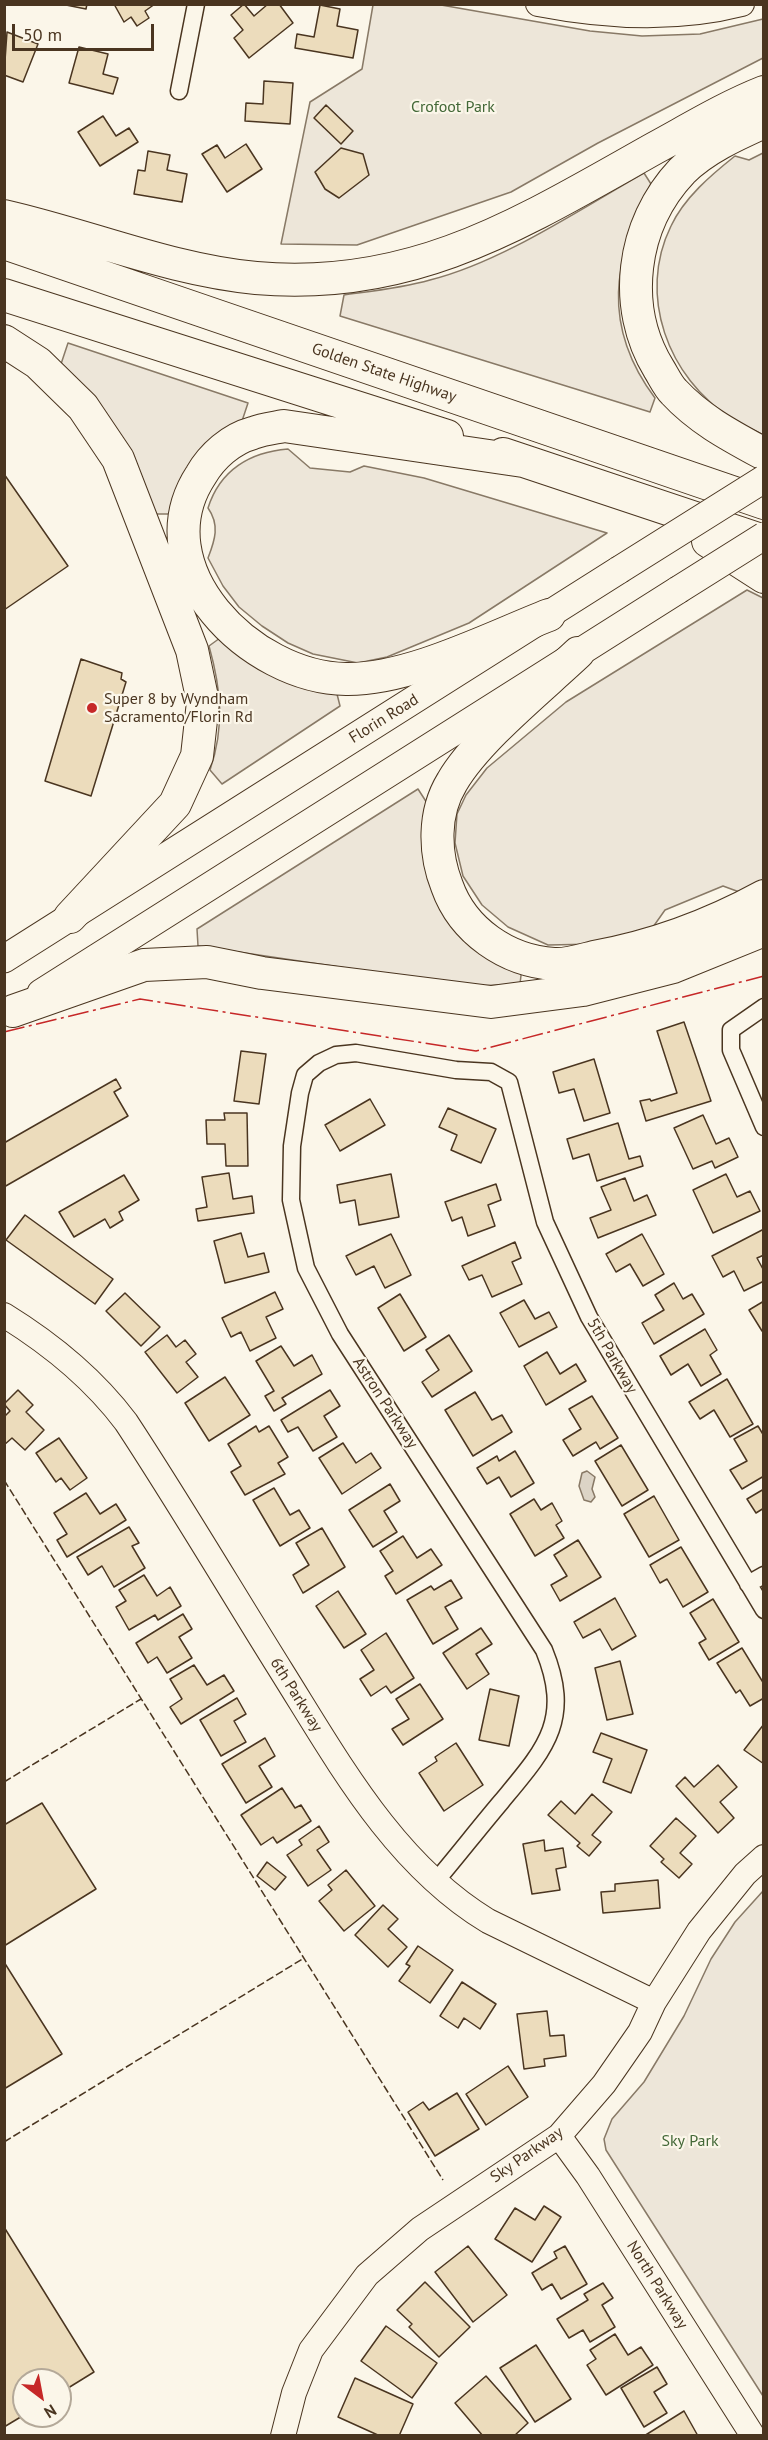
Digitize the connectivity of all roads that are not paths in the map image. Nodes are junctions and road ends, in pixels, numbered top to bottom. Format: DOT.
graph roads {
  1 [pos="196,4"];
  2 [pos="538,4"];
  3 [pos="742,4"];
  4 [pos="179,91"];
  5 [pos="764,92"];
  6 [pos="764,122"];
  7 [pos="4,216"];
  8 [pos="4,243"];
  9 [pos="4,295"];
  10 [pos="4,341"];
  11 [pos="764,454"];
  12 [pos="523,461"];
  13 [pos="764,479"];
  14 [pos="764,503"];
  15 [pos="652,504"];
  16 [pos="764,536"];
  17 [pos="764,541"];
  18 [pos="764,577"];
  19 [pos="549,615"];
  20 [pos="578,653"];
  21 [pos="764,896"];
  22 [pos="70,917"];
  23 [pos="764,930"];
  24 [pos="4,959"];
  25 [pos="764,1007"];
  26 [pos="9,1013"];
  27 [pos="509,1082"];
  28 [pos="764,1127"];
  29 [pos="4,1315"];
  30 [pos="764,1575"];
  31 [pos="748,1584"];
  32 [pos="764,1610"];
  33 [pos="764,1857"];
  34 [pos="436,1881"];
  35 [pos="654,2002"];
  36 [pos="559,2136"];
  37 [pos="283,2436"];
  38 [pos="753,2436"];
  1 -- 4 [label="street"];
  2 -- 3 [label="street"];
  5 -- 7 [label="highway"];
  6 -- 11 [label="highway"];
  8 -- 14 [label="highway, Golden State Highway"];
  9 -- 12 [label="highway"];
  10 -- 22 [label="highway"];
  12 -- 15 [label="highway"];
  12 -- 19 [label="highway"];
  13 -- 19 [label="main road, Florin Road, bridge"];
  15 -- 17 [label="highway"];
  15 -- 18 [label="highway"];
  16 -- 20 [label="main road, bridge"];
  19 -- 22 [label="main road, Florin Road"];
  20 -- 21 [label="highway"];
  20 -- 26 [label="main road"];
  22 -- 24 [label="main road, Florin Road"];
  23 -- 26 [label="highway"];
  25 -- 28 [label="street"];
  27 -- 31 [label="street, 5th Parkway"];
  27 -- 34 [label="street, Astron Parkway"];
  29 -- 34 [label="street, 6th Parkway"];
  30 -- 31 [label="street"];
  31 -- 32 [label="street, 5th Parkway"];
  33 -- 35 [label="street, Sky Parkway"];
  34 -- 35 [label="street, 6th Parkway"];
  35 -- 36 [label="street, Sky Parkway"];
  36 -- 37 [label="street, Sky Parkway"];
  36 -- 38 [label="street, North Parkway"];
}
